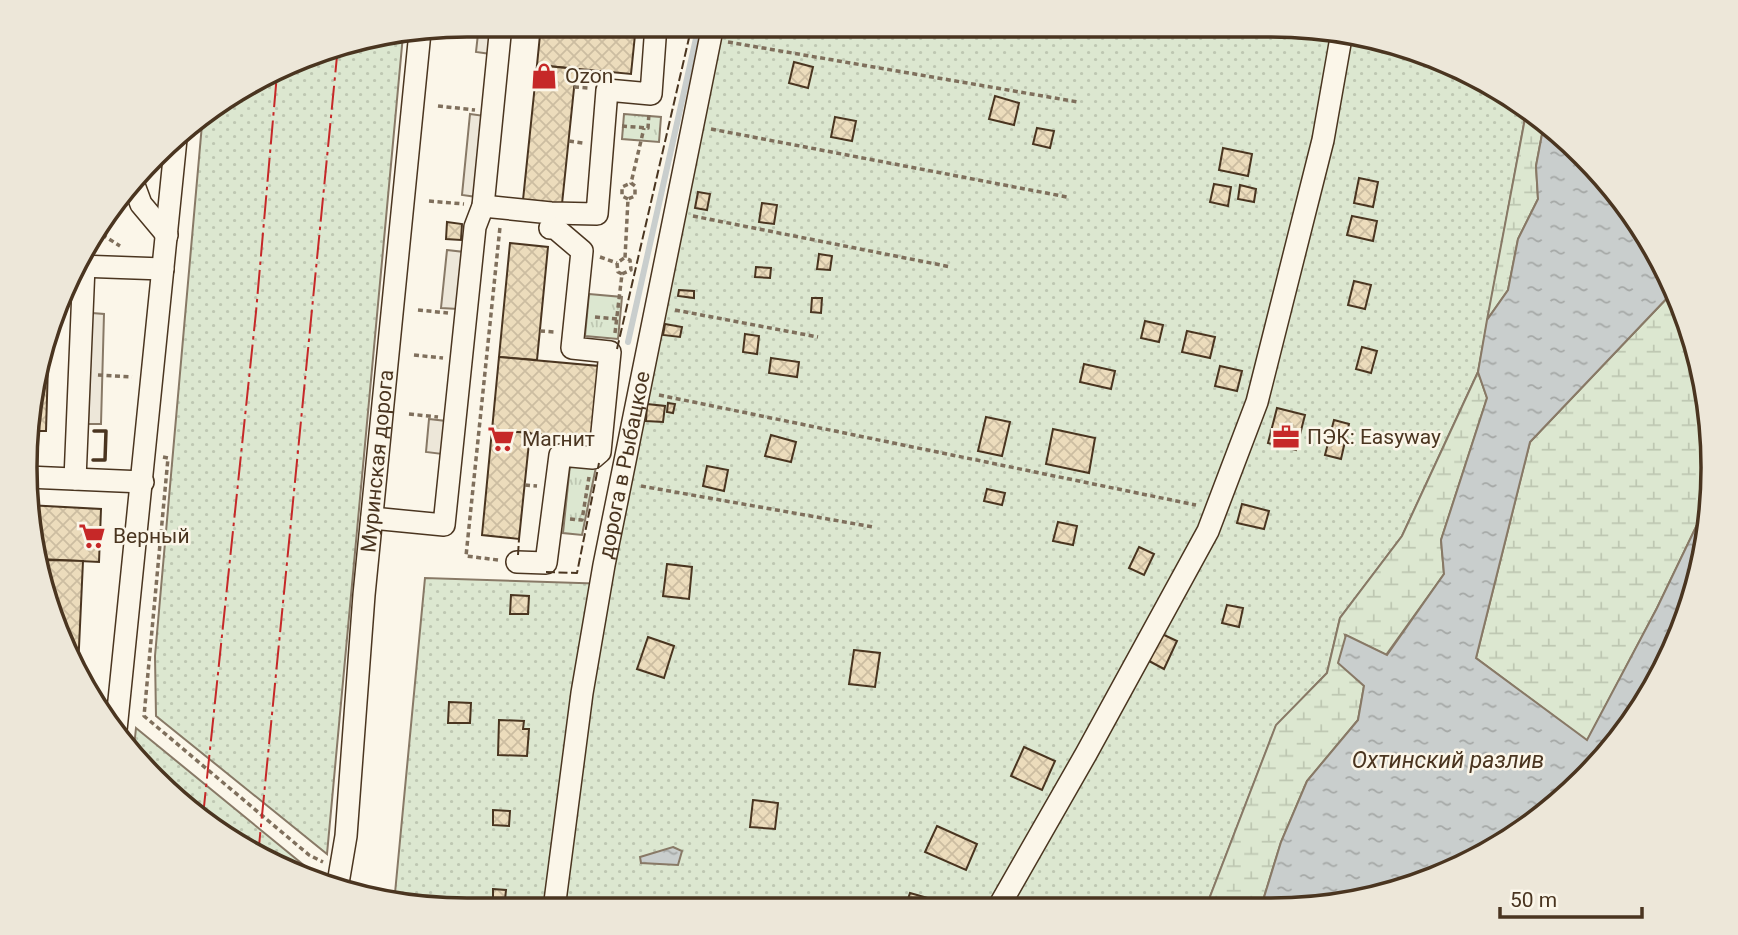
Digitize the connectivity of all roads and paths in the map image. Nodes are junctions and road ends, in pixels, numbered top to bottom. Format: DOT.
graph roads {
  1 [pos="500,37"];
  2 [pos="655,37"];
  3 [pos="710,37"];
  4 [pos="737,37"];
  5 [pos="418,39"];
  6 [pos="1340,42"];
  7 [pos="651,93"];
  8 [pos="1078,102"];
  9 [pos="604,125"];
  10 [pos="692,125"];
  11 [pos="644,128"];
  12 [pos="175,152"];
  13 [pos="631,183"];
  14 [pos="137,192"];
  15 [pos="1067,197"];
  16 [pos="628,199"];
  17 [pos="429,201"];
  18 [pos="493,207"];
  19 [pos="674,213"];
  20 [pos="550,228"];
  21 [pos="167,236"];
  22 [pos="625,258"];
  23 [pos="87,266"];
  24 [pos="951,267"];
  25 [pos="163,269"];
  26 [pos="622,274"];
  27 [pos="81,278"];
  28 [pos="656,306"];
  29 [pos="818,337"];
  30 [pos="610,352"];
  31 [pos="79,374"];
  32 [pos="134,377"];
  33 [pos="639,391"];
  34 [pos="155,456"];
  35 [pos="593,458"];
  36 [pos="37,477"];
  37 [pos="75,479"];
  38 [pos="143,482"];
  39 [pos="620,482"];
  40 [pos="1216,509"];
  41 [pos="552,517"];
  42 [pos="372,518"];
  43 [pos="873,527"];
  44 [pos="517,562"];
  45 [pos="117,718"];
  46 [pos="328,865"];
  47 [pos="339,878"];
  48 [pos="555,898"];
  49 [pos="1004,898"];
  1 -- 18 [label="street"];
  2 -- 7 [label="street"];
  3 -- 10 [label="street, дорога в Рыбацкое"];
  4 -- 8 [label="path"];
  5 -- 42 [label="street, Муринская дорога"];
  6 -- 40 [label="street"];
  7 -- 9 [label="street"];
  7 -- 11 [label="path"];
  9 -- 11 [label="path"];
  9 -- 18 [label="street"];
  10 -- 15 [label="path"];
  10 -- 19 [label="street, дорога в Рыбацкое"];
  11 -- 13 [label="path"];
  12 -- 21 [label="street"];
  13 -- 16 [label="path"];
  13 -- 16 [label="path"];
  14 -- 21 [label="street"];
  16 -- 22 [label="path"];
  17 -- 18 [label="path"];
  18 -- 42 [label="street"];
  18 -- 44 [label="path"];
  19 -- 24 [label="path"];
  19 -- 28 [label="street, дорога в Рыбацкое"];
  20 -- 30 [label="street"];
  21 -- 25 [label="street"];
  22 -- 26 [label="path"];
  22 -- 26 [label="path"];
  23 -- 25 [label="street"];
  25 -- 38 [label="street"];
  26 -- 30 [label="path"];
  27 -- 31 [label="street"];
  28 -- 29 [label="path"];
  28 -- 33 [label="street, дорога в Рыбацкое"];
  30 -- 35 [label="street"];
  31 -- 32 [label="path"];
  31 -- 37 [label="street"];
  33 -- 39 [label="street, дорога в Рыбацкое"];
  33 -- 40 [label="path"];
  34 -- 46 [label="path"];
  35 -- 41 [label="path"];
  35 -- 41 [label="street"];
  36 -- 37 [label="street"];
  37 -- 38 [label="street"];
  38 -- 45 [label="street"];
  39 -- 43 [label="path"];
  39 -- 48 [label="street, дорога в Рыбацкое"];
  40 -- 49 [label="street"];
  41 -- 44 [label="street"];
  42 -- 47 [label="street, Муринская дорога"];
}
